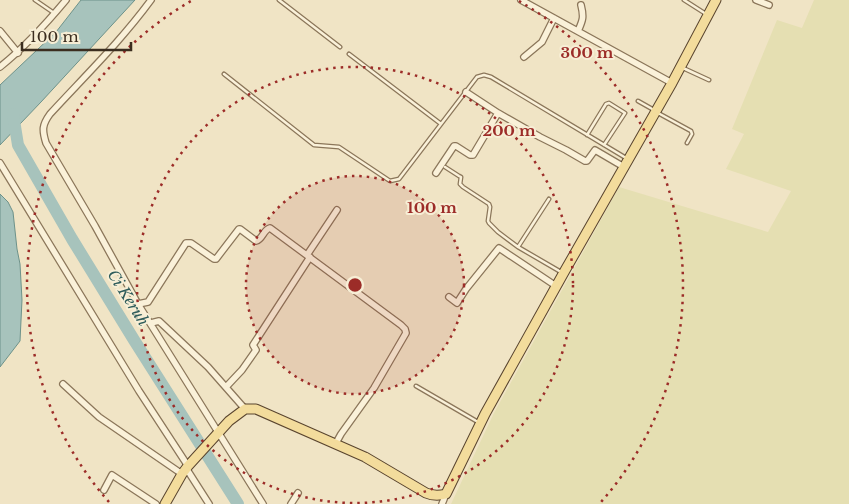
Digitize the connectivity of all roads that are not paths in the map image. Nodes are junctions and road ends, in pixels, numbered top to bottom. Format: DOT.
graph roads {
  1 [pos="35,0"];
  2 [pos="66,0"];
  3 [pos="151,0"];
  4 [pos="280,0"];
  5 [pos="521,0"];
  6 [pos="537,0"];
  7 [pos="684,0"];
  8 [pos="716,0"];
  9 [pos="756,0"];
  10 [pos="581,5"];
  11 [pos="769,5"];
  12 [pos="533,7"];
  13 [pos="55,14"];
  14 [pos="708,16"];
  15 [pos="554,18"];
  16 [pos="0,31"];
  17 [pos="578,31"];
  18 [pos="340,47"];
  19 [pos="18,53"];
  20 [pos="349,54"];
  21 [pos="524,57"];
  22 [pos="0,67"];
  23 [pos="680,67"];
  24 [pos="224,74"];
  25 [pos="709,80"];
  26 [pos="672,82"];
  27 [pos="466,92"];
  28 [pos="638,102"];
  29 [pos="656,111"];
  30 [pos="498,112"];
  31 [pos="441,124"];
  32 [pos="586,135"];
  33 [pos="687,143"];
  34 [pos="604,145"];
  35 [pos="0,163"];
  36 [pos="626,163"];
  37 [pos="445,167"];
  38 [pos="436,173"];
  39 [pos="549,200"];
  40 [pos="337,210"];
  41 [pos="518,247"];
  42 [pos="308,256"];
  43 [pos="563,274"];
  44 [pos="556,286"];
  45 [pos="449,297"];
  46 [pos="138,304"];
  47 [pos="150,323"];
  48 [pos="63,384"];
  49 [pos="416,386"];
  50 [pos="226,388"];
  51 [pos="245,409"];
  52 [pos="481,424"];
  53 [pos="218,432"];
  54 [pos="336,443"];
  55 [pos="186,468"];
  56 [pos="104,490"];
  57 [pos="298,493"];
  58 [pos="446,494"];
  59 [pos="156,504"];
  60 [pos="165,504"];
  61 [pos="209,504"];
  62 [pos="263,504"];
  63 [pos="291,504"];
  64 [pos="442,504"];
  1 -- 13 [label="lane"];
  2 -- 13 [label="street"];
  3 -- 46 [label="street"];
  4 -- 18 [label="lane"];
  5 -- 12 [label="street"];
  6 -- 12 [label="street"];
  7 -- 14 [label="lane"];
  8 -- 14 [label="main road"];
  9 -- 11 [label="street"];
  10 -- 17 [label="street"];
  12 -- 15 [label="street"];
  13 -- 19 [label="street"];
  14 -- 23 [label="main road"];
  15 -- 17 [label="street"];
  15 -- 21 [label="street"];
  16 -- 19 [label="street"];
  17 -- 26 [label="street"];
  19 -- 22 [label="street"];
  20 -- 31 [label="lane"];
  23 -- 25 [label="lane"];
  23 -- 26 [label="main road"];
  24 -- 31 [label="lane"];
  26 -- 29 [label="main road"];
  27 -- 30 [label="street"];
  27 -- 31 [label="lane"];
  27 -- 32 [label="lane"];
  28 -- 29 [label="lane"];
  29 -- 33 [label="lane"];
  29 -- 36 [label="main road"];
  30 -- 36 [label="street"];
  30 -- 38 [label="street"];
  32 -- 34 [label="lane"];
  32 -- 34 [label="lane"];
  34 -- 36 [label="lane"];
  35 -- 55 [label="street"];
  36 -- 43 [label="main road"];
  37 -- 41 [label="lane"];
  39 -- 41 [label="lane"];
  40 -- 42 [label="street"];
  41 -- 43 [label="lane"];
  42 -- 46 [label="street"];
  42 -- 50 [label="street"];
  42 -- 54 [label="street"];
  43 -- 44 [label="main road"];
  44 -- 45 [label="street"];
  44 -- 52 [label="main road"];
  46 -- 47 [label="street"];
  47 -- 50 [label="street"];
  47 -- 53 [label="street"];
  48 -- 55 [label="street"];
  49 -- 52 [label="lane"];
  50 -- 51 [label="street"];
  51 -- 53 [label="main road"];
  51 -- 54 [label="main road"];
  52 -- 58 [label="main road"];
  53 -- 55 [label="main road"];
  53 -- 62 [label="street"];
  54 -- 58 [label="main road"];
  55 -- 60 [label="main road"];
  55 -- 61 [label="street"];
  56 -- 59 [label="street"];
  57 -- 63 [label="street"];
  58 -- 64 [label="street"];
}
